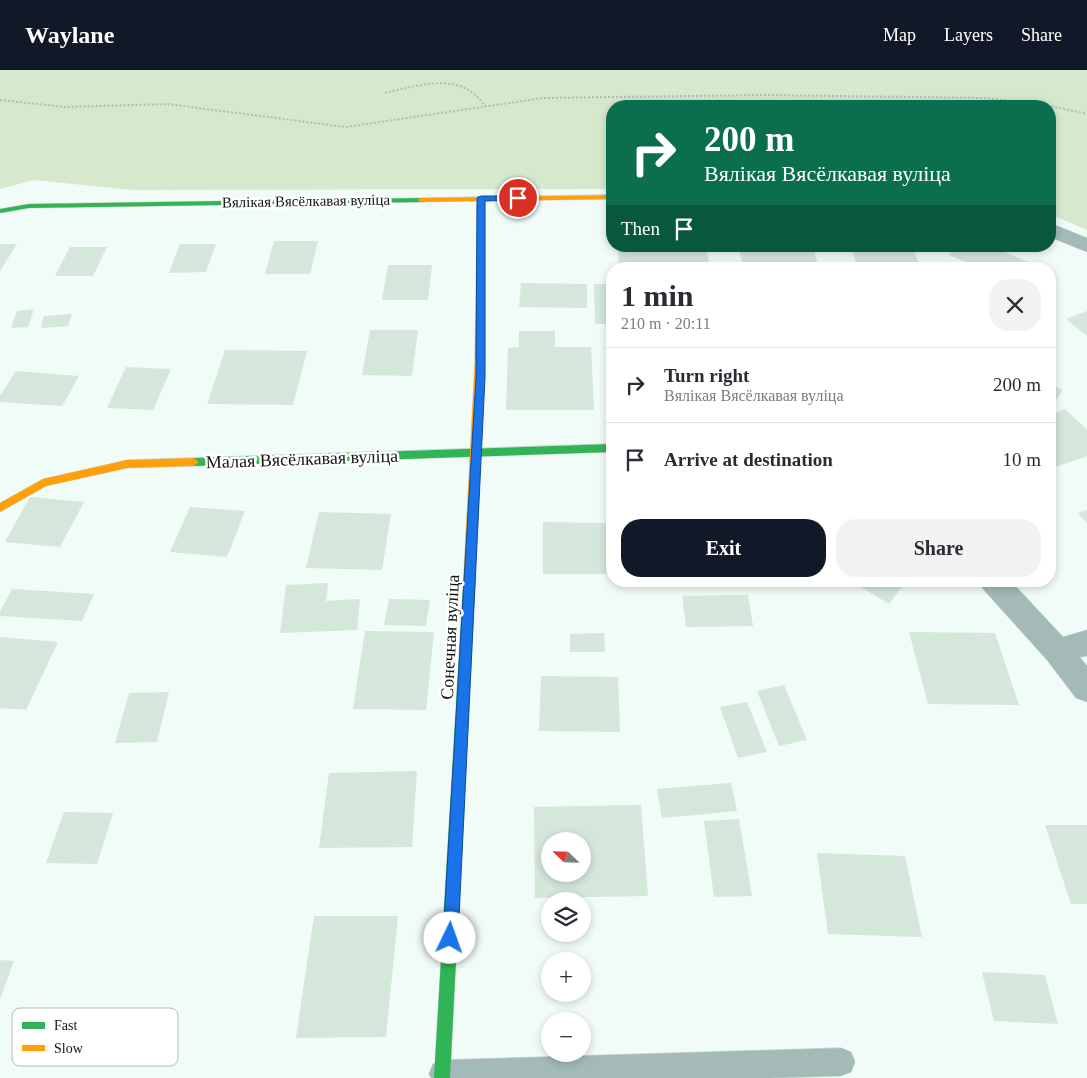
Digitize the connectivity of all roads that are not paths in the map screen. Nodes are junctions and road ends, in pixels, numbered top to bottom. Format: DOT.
graph roads {
  1 [pos="606,197"];
  2 [pos="481,198"];
  3 [pos="0,210"];
  4 [pos="1056,232"];
  5 [pos="1087,246"];
  6 [pos="606,448"];
  7 [pos="477,454"];
  8 [pos="0,508"];
  9 [pos="998,587"];
  10 [pos="1087,643"];
  11 [pos="1057,652"];
  12 [pos="1087,689"];
  13 [pos="841,1062"];
  14 [pos="442,1076"];
  1 -- 2 [label="street, Вялікая Вясёлкавая вуліца"];
  2 -- 3 [label="street, Вялікая Вясёлкавая вуліца"];
  2 -- 7 [label="street, Сонечная вуліца"];
  4 -- 5 [label="street"];
  6 -- 7 [label="street, Малая Вясёлкавая вуліца"];
  7 -- 8 [label="street, Малая Вясёлкавая вуліца"];
  7 -- 14 [label="street, Сонечная вуліца"];
  9 -- 11 [label="street"];
  10 -- 11 [label="street"];
  11 -- 12 [label="street"];
  13 -- 14 [label="lane"];
}
